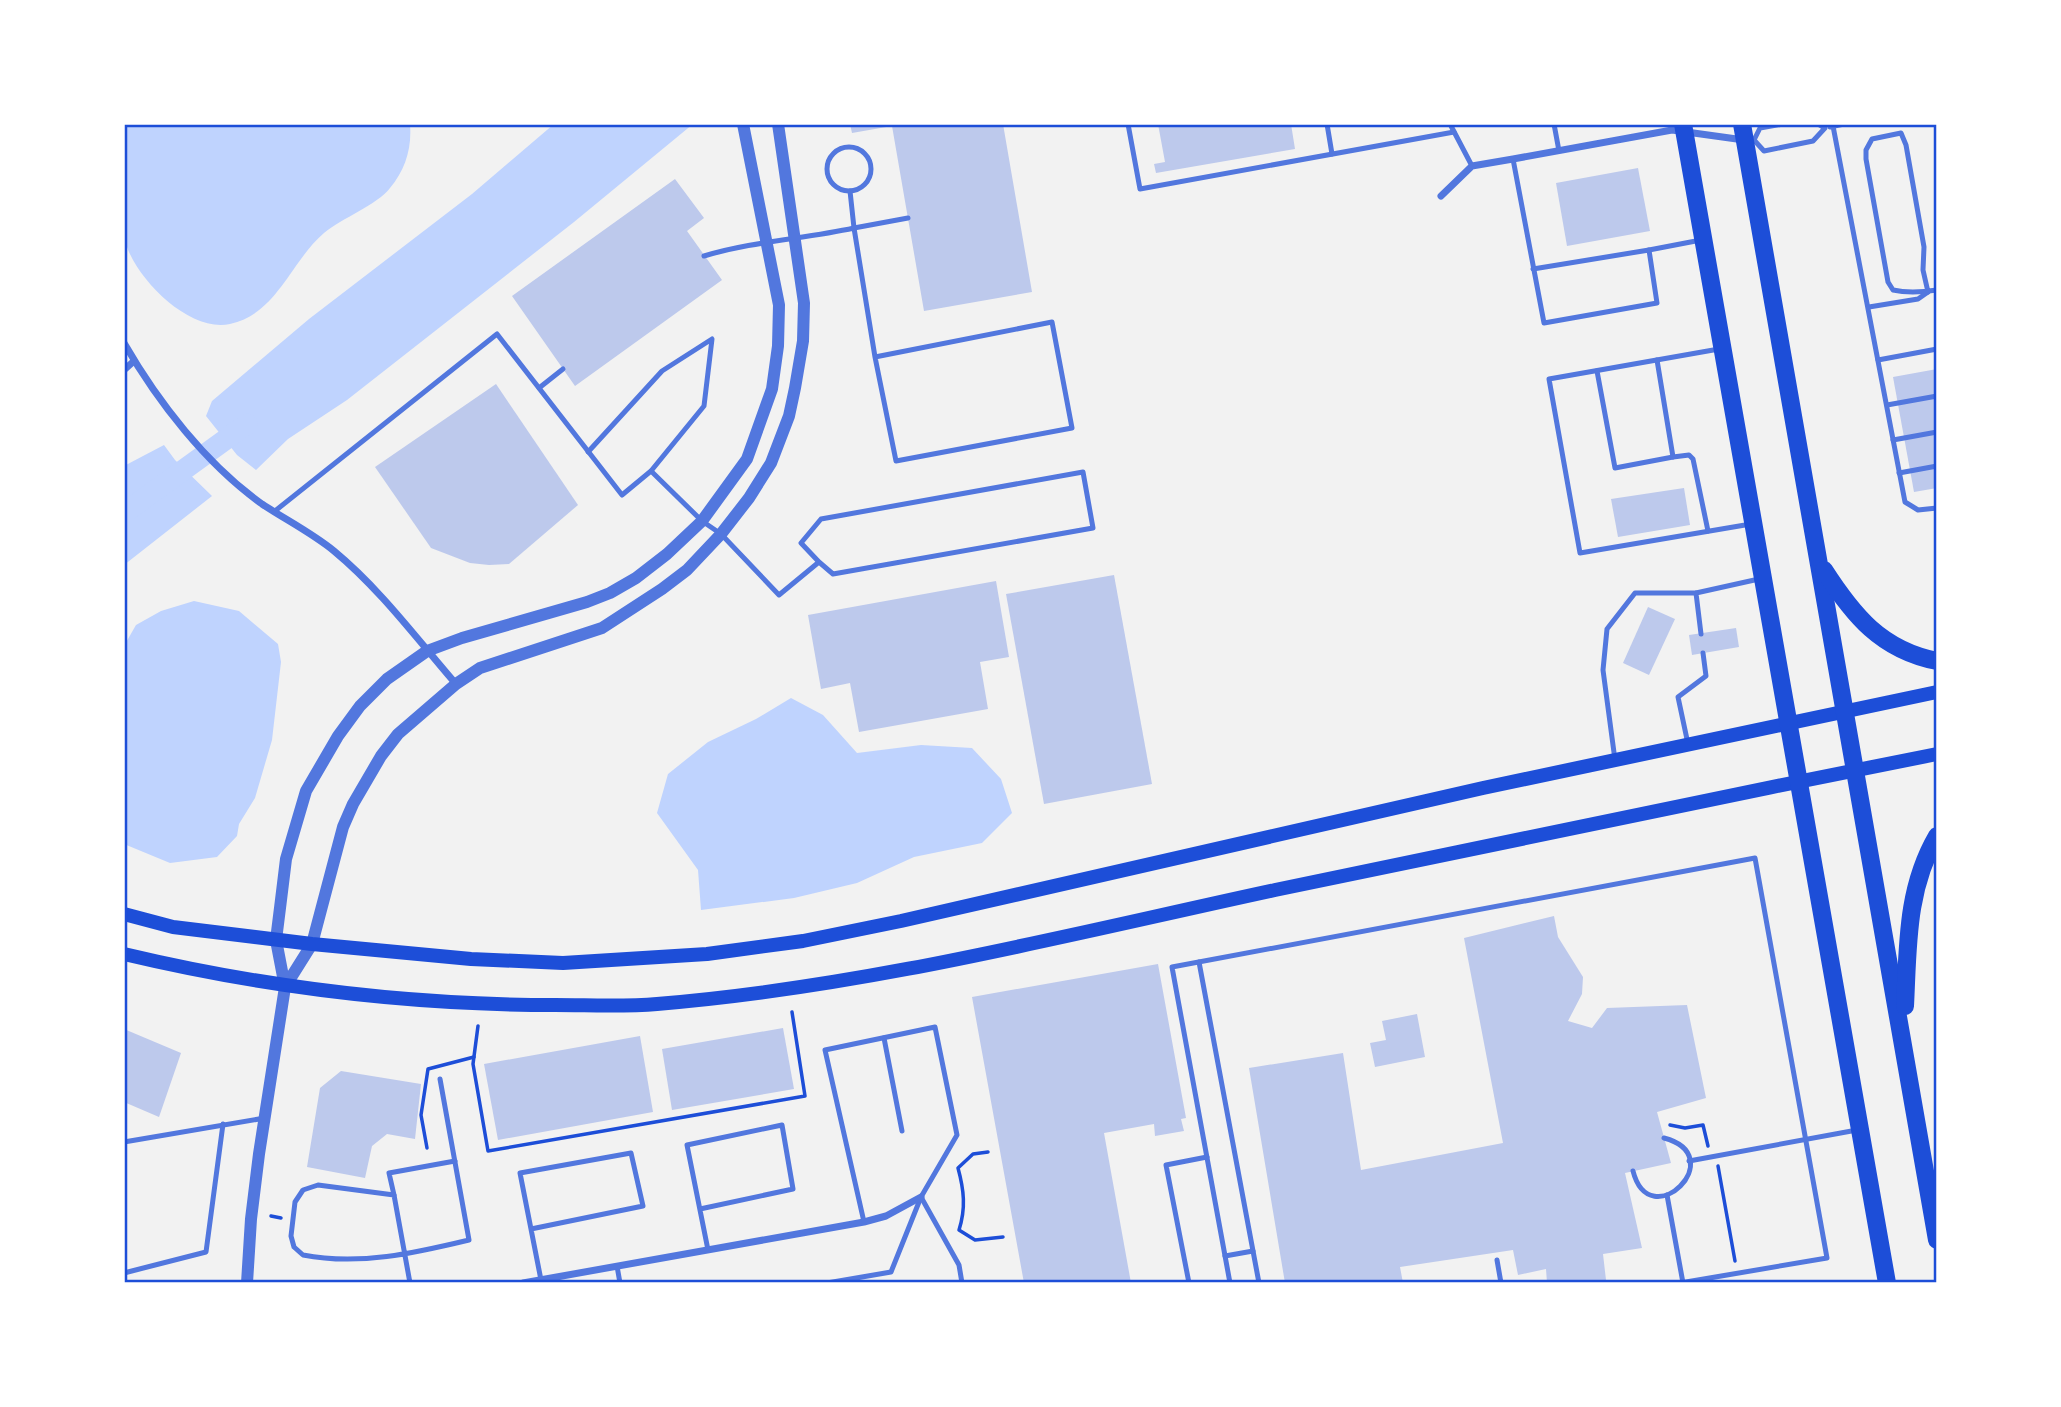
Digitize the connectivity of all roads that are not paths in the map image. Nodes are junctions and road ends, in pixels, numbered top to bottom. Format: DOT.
graph roads {
  1 [pos="743,124"];
  2 [pos="778,124"];
  3 [pos="1128,124"];
  4 [pos="1327,124"];
  5 [pos="1450,124"];
  6 [pos="1554,124"];
  7 [pos="1783,124"];
  8 [pos="1818,124"];
  9 [pos="1844,124"];
  10 [pos="1833,126"];
  11 [pos="1684,128"];
  12 [pos="1825,128"];
  13 [pos="1454,132"];
  14 [pos="1747,135"];
  15 [pos="1559,151"];
  16 [pos="1332,154"];
  17 [pos="1513,159"];
  18 [pos="1472,166"];
  19 [pos="850,191"];
  20 [pos="1441,196"];
  21 [pos="908,218"];
  22 [pos="855,228"];
  23 [pos="793,239"];
  24 [pos="1703,240"];
  25 [pos="768,241"];
  26 [pos="1649,250"];
  27 [pos="704,256"];
  28 [pos="1533,269"];
  29 [pos="1937,290"];
  30 [pos="1928,292"];
  31 [pos="1869,307"];
  32 [pos="124,343"];
  33 [pos="1722,348"];
  34 [pos="1937,349"];
  35 [pos="875,357"];
  36 [pos="1657,360"];
  37 [pos="1878,360"];
  38 [pos="134,361"];
  39 [pos="563,369"];
  40 [pos="124,370"];
  41 [pos="1597,371"];
  42 [pos="539,388"];
  43 [pos="1937,396"];
  44 [pos="1887,405"];
  45 [pos="1937,432"];
  46 [pos="1894,440"];
  47 [pos="588,452"];
  48 [pos="1673,457"];
  49 [pos="1937,466"];
  50 [pos="651,471"];
  51 [pos="1899,473"];
  52 [pos="1937,508"];
  53 [pos="275,511"];
  54 [pos="702,521"];
  55 [pos="1752,523"];
  56 [pos="1708,531"];
  57 [pos="721,534"];
  58 [pos="818,562"];
  59 [pos="1818,562"];
  60 [pos="1762,578"];
  61 [pos="1696,593"];
  62 [pos="1701,634"];
  63 [pos="428,651"];
  64 [pos="1703,653"];
  65 [pos="1937,661"];
  66 [pos="456,684"];
  67 [pos="1937,692"];
  68 [pos="1845,711"];
  69 [pos="1788,723"];
  70 [pos="1689,744"];
  71 [pos="1937,754"];
  72 [pos="1615,760"];
  73 [pos="1856,770"];
  74 [pos="1798,782"];
  75 [pos="1937,836"];
  76 [pos="124,914"];
  77 [pos="276,940"];
  78 [pos="312,944"];
  79 [pos="124,954"];
  80 [pos="1199,962"];
  81 [pos="285,987"];
  82 [pos="884,1038"];
  83 [pos="1903,1038"];
  84 [pos="440,1079"];
  85 [pos="265,1118"];
  86 [pos="223,1124"];
  87 [pos="1860,1130"];
  88 [pos="902,1131"];
  89 [pos="1664,1139"];
  90 [pos="1806,1140"];
  91 [pos="124,1142"];
  92 [pos="1207,1157"];
  93 [pos="455,1161"];
  94 [pos="1689,1161"];
  95 [pos="1633,1171"];
  96 [pos="394,1195"];
  97 [pos="1667,1195"];
  98 [pos="921,1198"];
  99 [pos="700,1209"];
  100 [pos="864,1222"];
  101 [pos="531,1229"];
  102 [pos="1937,1240"];
  103 [pos="708,1250"];
  104 [pos="1253,1251"];
  105 [pos="403,1255"];
  106 [pos="1225,1256"];
  107 [pos="1497,1260"];
  108 [pos="617,1266"];
  109 [pos="124,1273"];
  110 [pos="541,1280"];
  111 [pos="247,1283"];
  112 [pos="410,1283"];
  113 [pos="523,1283"];
  114 [pos="620,1283"];
  115 [pos="827,1283"];
  116 [pos="962,1283"];
  117 [pos="1189,1283"];
  118 [pos="1230,1283"];
  119 [pos="1259,1283"];
  120 [pos="1502,1283"];
  121 [pos="1682,1283"];
  122 [pos="1886,1283"];
  1 -- 25 [label="street"];
  2 -- 23 [label="street"];
  3 -- 16 [label="lane"];
  4 -- 16 [label="lane"];
  5 -- 13 [label="lane"];
  6 -- 15 [label="lane"];
  7 -- 14 [label="lane"];
  8 -- 12 [label="lane"];
  9 -- 10 [label="lane"];
  10 -- 12 [label="lane"];
  10 -- 31 [label="lane"];
  11 -- 14 [label="street"];
  11 -- 15 [label="street"];
  11 -- 24 [label="main road"];
  12 -- 14 [label="lane"];
  13 -- 16 [label="lane"];
  13 -- 18 [label="lane"];
  14 -- 59 [label="main road"];
  15 -- 17 [label="street"];
  17 -- 18 [label="street"];
  17 -- 28 [label="lane"];
  18 -- 20 [label="street"];
  19 -- 19 [label="lane"];
  19 -- 22 [label="lane"];
  21 -- 22 [label="lane"];
  22 -- 23 [label="lane"];
  22 -- 35 [label="lane"];
  23 -- 25 [label="lane"];
  23 -- 57 [label="street"];
  24 -- 26 [label="lane"];
  24 -- 33 [label="main road"];
  25 -- 27 [label="lane"];
  25 -- 54 [label="street"];
  26 -- 28 [label="lane"];
  26 -- 28 [label="lane"];
  29 -- 30 [label="lane"];
  30 -- 30 [label="lane"];
  30 -- 31 [label="lane"];
  31 -- 37 [label="lane"];
  32 -- 38 [label="street"];
  33 -- 36 [label="lane"];
  33 -- 55 [label="main road"];
  34 -- 37 [label="lane"];
  35 -- 35 [label="lane"];
  36 -- 41 [label="lane"];
  36 -- 48 [label="lane"];
  37 -- 44 [label="lane"];
  38 -- 40 [label="street"];
  38 -- 53 [label="street"];
  39 -- 42 [label="lane"];
  41 -- 48 [label="lane"];
  41 -- 56 [label="lane"];
  42 -- 47 [label="lane"];
  42 -- 53 [label="lane"];
  43 -- 44 [label="lane"];
  44 -- 46 [label="lane"];
  45 -- 46 [label="lane"];
  46 -- 51 [label="lane"];
  47 -- 50 [label="lane"];
  47 -- 50 [label="lane"];
  48 -- 56 [label="lane"];
  49 -- 51 [label="lane"];
  50 -- 54 [label="lane"];
  51 -- 52 [label="lane"];
  53 -- 63 [label="street"];
  54 -- 57 [label="lane"];
  54 -- 63 [label="street"];
  55 -- 56 [label="lane"];
  55 -- 60 [label="main road"];
  57 -- 58 [label="lane"];
  57 -- 66 [label="street"];
  58 -- 58 [label="lane"];
  59 -- 65 [label="main road"];
  59 -- 68 [label="main road"];
  60 -- 61 [label="lane"];
  60 -- 69 [label="main road"];
  61 -- 62 [label="lane"];
  61 -- 72 [label="lane"];
  63 -- 66 [label="street"];
  63 -- 77 [label="street"];
  64 -- 70 [label="lane"];
  66 -- 78 [label="street"];
  67 -- 68 [label="main road"];
  68 -- 69 [label="main road"];
  68 -- 73 [label="main road"];
  69 -- 70 [label="main road"];
  69 -- 74 [label="main road"];
  70 -- 72 [label="main road"];
  71 -- 73 [label="main road"];
  72 -- 78 [label="main road"];
  73 -- 74 [label="main road"];
  73 -- 83 [label="main road"];
  74 -- 81 [label="main road"];
  74 -- 87 [label="main road"];
  75 -- 83 [label="main road"];
  76 -- 77 [label="main road"];
  77 -- 78 [label="main road"];
  77 -- 81 [label="street"];
  78 -- 81 [label="street"];
  79 -- 81 [label="main road"];
  80 -- 90 [label="lane"];
  80 -- 92 [label="lane"];
  80 -- 104 [label="lane"];
  81 -- 85 [label="street"];
  82 -- 88 [label="lane"];
  82 -- 98 [label="lane"];
  82 -- 100 [label="lane"];
  83 -- 102 [label="main road"];
  84 -- 93 [label="lane"];
  85 -- 86 [label="lane"];
  85 -- 111 [label="street"];
  86 -- 91 [label="lane"];
  86 -- 109 [label="lane"];
  87 -- 90 [label="lane"];
  87 -- 122 [label="main road"];
  89 -- 94 [label="lane"];
  90 -- 94 [label="lane"];
  90 -- 121 [label="lane"];
  92 -- 106 [label="lane"];
  92 -- 117 [label="lane"];
  93 -- 96 [label="lane"];
  93 -- 105 [label="lane"];
  94 -- 97 [label="lane"];
  95 -- 97 [label="lane"];
  96 -- 105 [label="lane"];
  96 -- 105 [label="lane"];
  97 -- 121 [label="lane"];
  98 -- 100 [label="street"];
  98 -- 115 [label="lane"];
  98 -- 116 [label="lane"];
  99 -- 99 [label="lane"];
  99 -- 103 [label="lane"];
  100 -- 103 [label="street"];
  101 -- 101 [label="lane"];
  101 -- 110 [label="lane"];
  103 -- 108 [label="street"];
  104 -- 106 [label="lane"];
  104 -- 119 [label="lane"];
  105 -- 112 [label="lane"];
  106 -- 118 [label="lane"];
  107 -- 120 [label="lane"];
  108 -- 110 [label="street"];
  108 -- 114 [label="lane"];
  110 -- 113 [label="street"];
}
